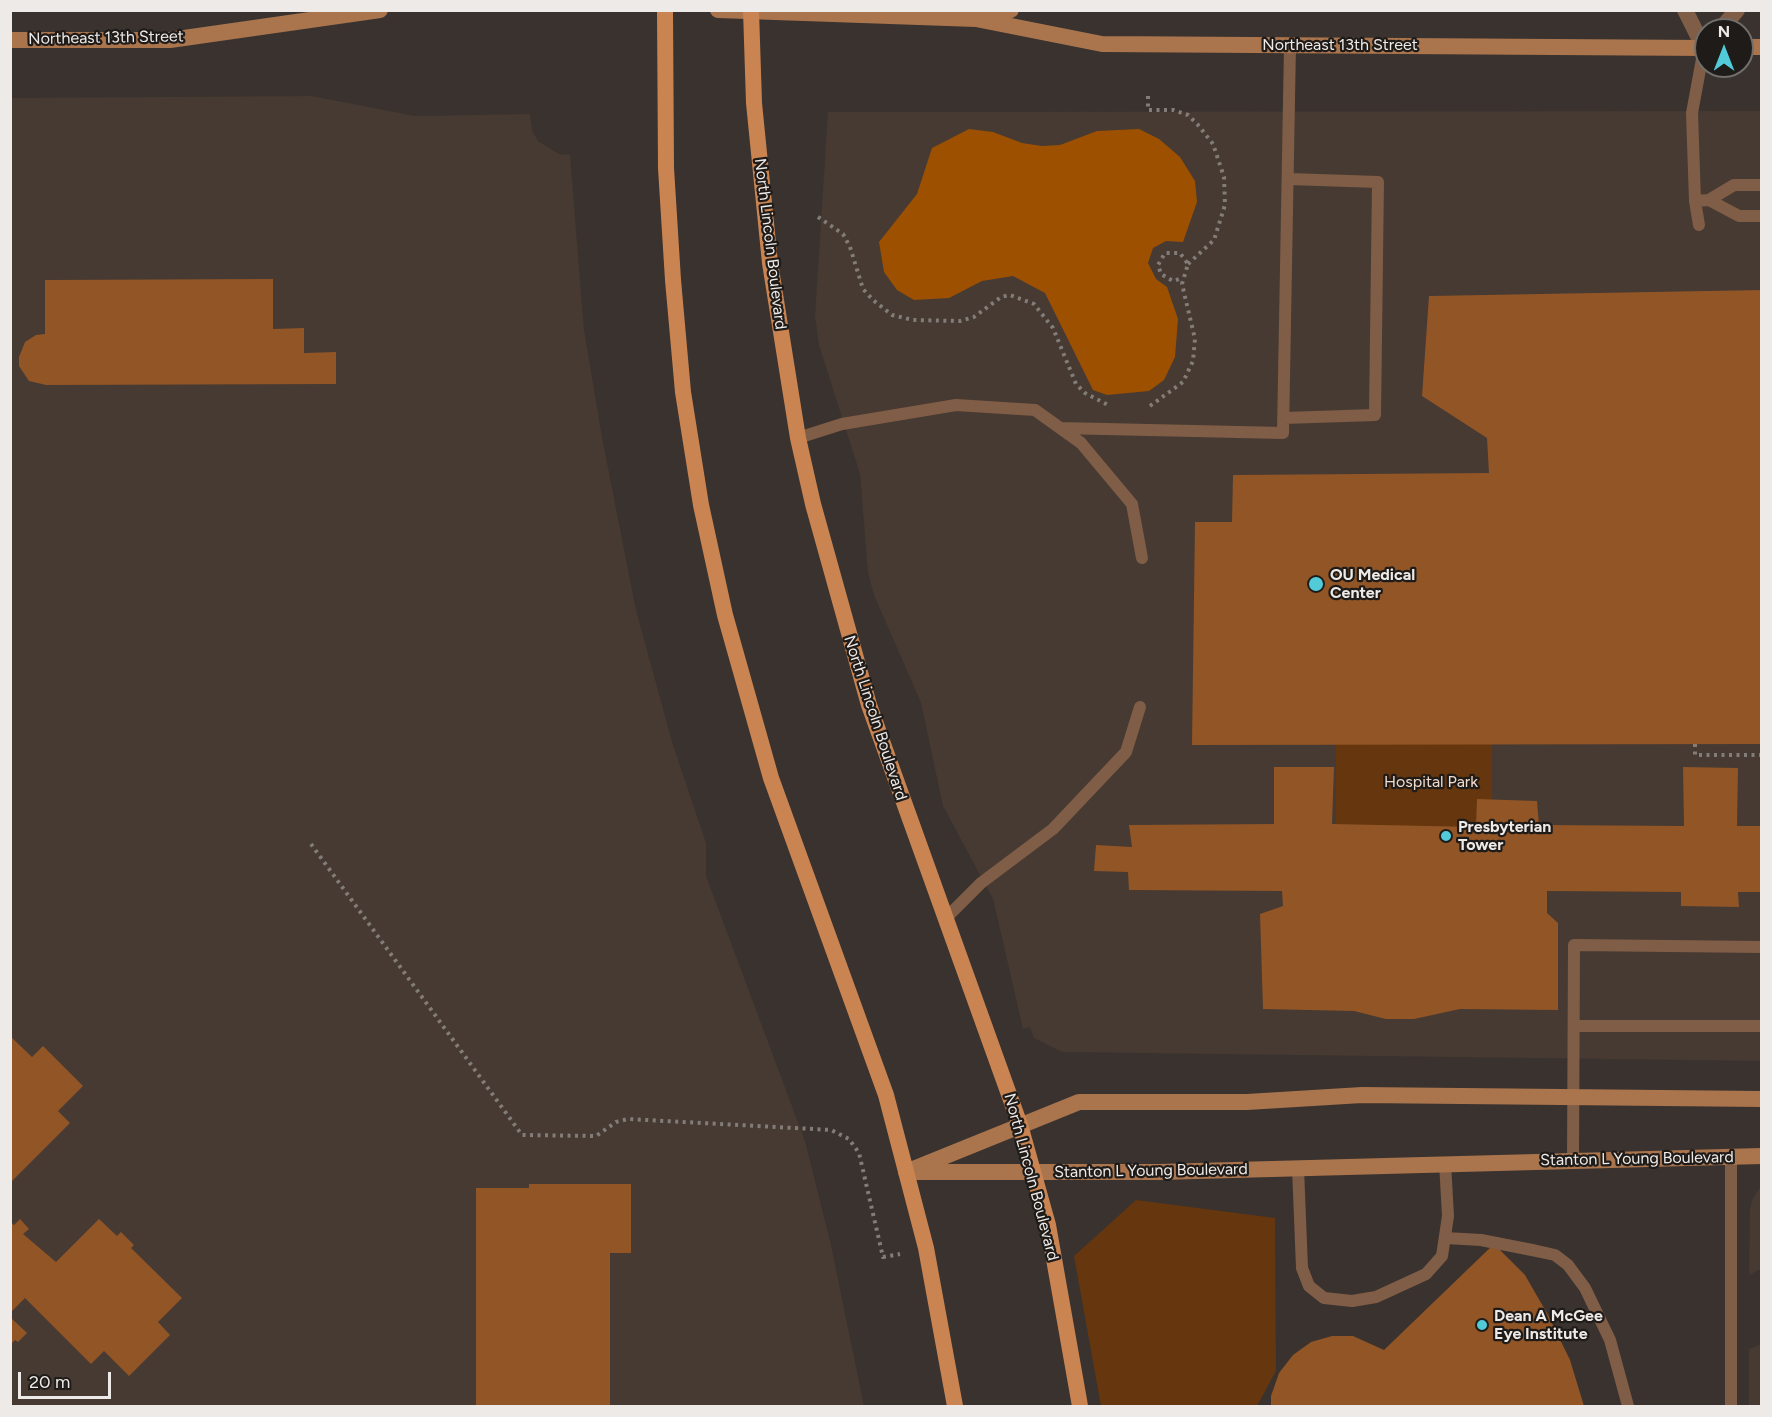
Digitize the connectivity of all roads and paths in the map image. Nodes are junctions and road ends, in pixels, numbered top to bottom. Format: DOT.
graph roads {
  1 [pos="380,10"];
  2 [pos="665,10"];
  3 [pos="718,10"];
  4 [pos="1011,10"];
  5 [pos="1685,10"];
  6 [pos="751,11"];
  7 [pos="976,19"];
  8 [pos="1694,27"];
  9 [pos="10,40"];
  10 [pos="1290,45"];
  11 [pos="1694,47"];
  12 [pos="1699,78"];
  13 [pos="1148,96"];
  14 [pos="1289,179"];
  15 [pos="1761,185"];
  16 [pos="1709,200"];
  17 [pos="1695,201"];
  18 [pos="1761,216"];
  19 [pos="818,217"];
  20 [pos="1699,225"];
  21 [pos="1188,264"];
  22 [pos="1182,278"];
  23 [pos="1119,407"];
  24 [pos="1142,408"];
  25 [pos="1284,418"];
  26 [pos="1060,428"];
  27 [pos="798,438"];
  28 [pos="1142,558"];
  29 [pos="1140,707"];
  30 [pos="1695,744"];
  31 [pos="1761,756"];
  32 [pos="311,844"];
  33 [pos="947,917"];
  34 [pos="1761,947"];
  35 [pos="1574,1026"];
  36 [pos="1761,1026"];
  37 [pos="1574,1098"];
  38 [pos="1761,1100"];
  39 [pos="1020,1125"];
  40 [pos="1761,1156"];
  41 [pos="1731,1157"];
  42 [pos="1573,1161"];
  43 [pos="1445,1164"];
  44 [pos="1298,1168"];
  45 [pos="906,1172"];
  46 [pos="1033,1172"];
  47 [pos="1446,1238"];
  48 [pos="900,1254"];
  49 [pos="955,1407"];
  50 [pos="1080,1407"];
  51 [pos="1628,1407"];
  52 [pos="1731,1407"];
  1 -- 9 [label="main road, Northeast 13th Street"];
  2 -- 45 [label="main road"];
  3 -- 6 [label="main road, Northeast 13th Street"];
  4 -- 7 [label="main road, Northeast 13th Street"];
  5 -- 8 [label="street"];
  6 -- 7 [label="main road, Northeast 13th Street"];
  6 -- 27 [label="main road, North Lincoln Boulevard"];
  7 -- 10 [label="main road, Northeast 13th Street"];
  10 -- 11 [label="main road, Northeast 13th Street"];
  10 -- 14 [label="lane"];
  12 -- 17 [label="lane"];
  13 -- 21 [label="path"];
  14 -- 25 [label="lane"];
  14 -- 25 [label="lane"];
  15 -- 16 [label="lane"];
  16 -- 17 [label="lane"];
  16 -- 18 [label="lane"];
  17 -- 20 [label="lane"];
  19 -- 23 [label="path"];
  21 -- 22 [label="path"];
  21 -- 22 [label="path"];
  22 -- 24 [label="path"];
  25 -- 26 [label="lane"];
  26 -- 27 [label="lane"];
  26 -- 28 [label="lane"];
  27 -- 33 [label="main road, North Lincoln Boulevard"];
  29 -- 33 [label="lane"];
  30 -- 31 [label="path"];
  32 -- 48 [label="path"];
  33 -- 39 [label="main road, North Lincoln Boulevard"];
  34 -- 35 [label="lane"];
  35 -- 36 [label="lane"];
  35 -- 37 [label="lane"];
  37 -- 38 [label="main road"];
  37 -- 39 [label="main road"];
  37 -- 42 [label="lane"];
  39 -- 45 [label="main road"];
  39 -- 46 [label="main road, North Lincoln Boulevard"];
  40 -- 41 [label="main road, Stanton L Young Boulevard"];
  41 -- 42 [label="main road, Stanton L Young Boulevard"];
  41 -- 52 [label="lane"];
  42 -- 43 [label="main road, Stanton L Young Boulevard"];
  43 -- 44 [label="main road, Stanton L Young Boulevard"];
  43 -- 47 [label="lane"];
  44 -- 46 [label="main road, Stanton L Young Boulevard"];
  44 -- 47 [label="lane"];
  45 -- 46 [label="main road, Stanton L Young Boulevard"];
  45 -- 49 [label="main road"];
  46 -- 50 [label="main road, North Lincoln Boulevard"];
  47 -- 51 [label="lane"];
}
